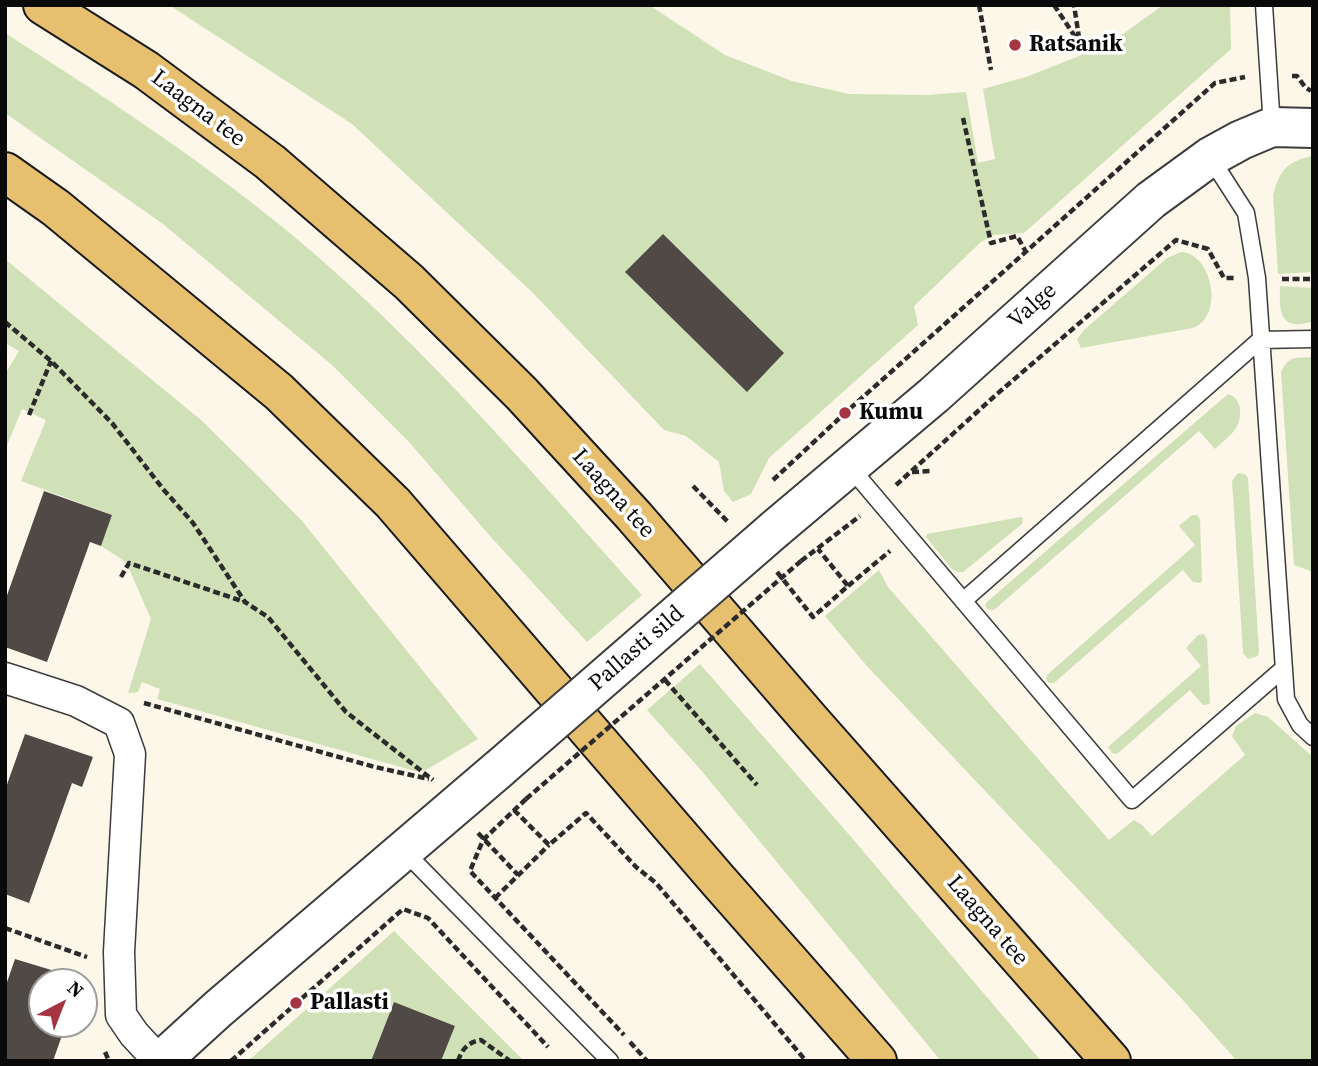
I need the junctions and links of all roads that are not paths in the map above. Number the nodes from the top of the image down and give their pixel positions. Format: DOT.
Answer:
graph roads {
  1 [pos="43,5"];
  2 [pos="1264,5"];
  3 [pos="1272,127"];
  4 [pos="1313,128"];
  5 [pos="1210,157"];
  6 [pos="5,172"];
  7 [pos="1313,339"];
  8 [pos="1260,340"];
  9 [pos="849,466"];
  10 [pos="775,529"];
  11 [pos="963,601"];
  12 [pos="1284,668"];
  13 [pos="5,678"];
  14 [pos="1313,737"];
  15 [pos="403,850"];
  16 [pos="160,1061"];
  17 [pos="610,1061"];
  18 [pos="877,1061"];
  19 [pos="1111,1061"];
  1 -- 19 [label="main road, Laagna tee"];
  2 -- 3 [label="lane"];
  3 -- 4 [label="street, Valge"];
  3 -- 5 [label="street, Valge"];
  5 -- 8 [label="lane"];
  5 -- 9 [label="street, Valge"];
  6 -- 18 [label="main road"];
  7 -- 8 [label="lane"];
  8 -- 11 [label="lane"];
  8 -- 12 [label="lane"];
  9 -- 10 [label="street, Valge"];
  9 -- 11 [label="lane"];
  10 -- 15 [label="street, Pallasti sild, bridge"];
  11 -- 12 [label="lane"];
  12 -- 14 [label="lane"];
  13 -- 16 [label="street"];
  15 -- 16 [label="street"];
  15 -- 17 [label="lane"];
}
